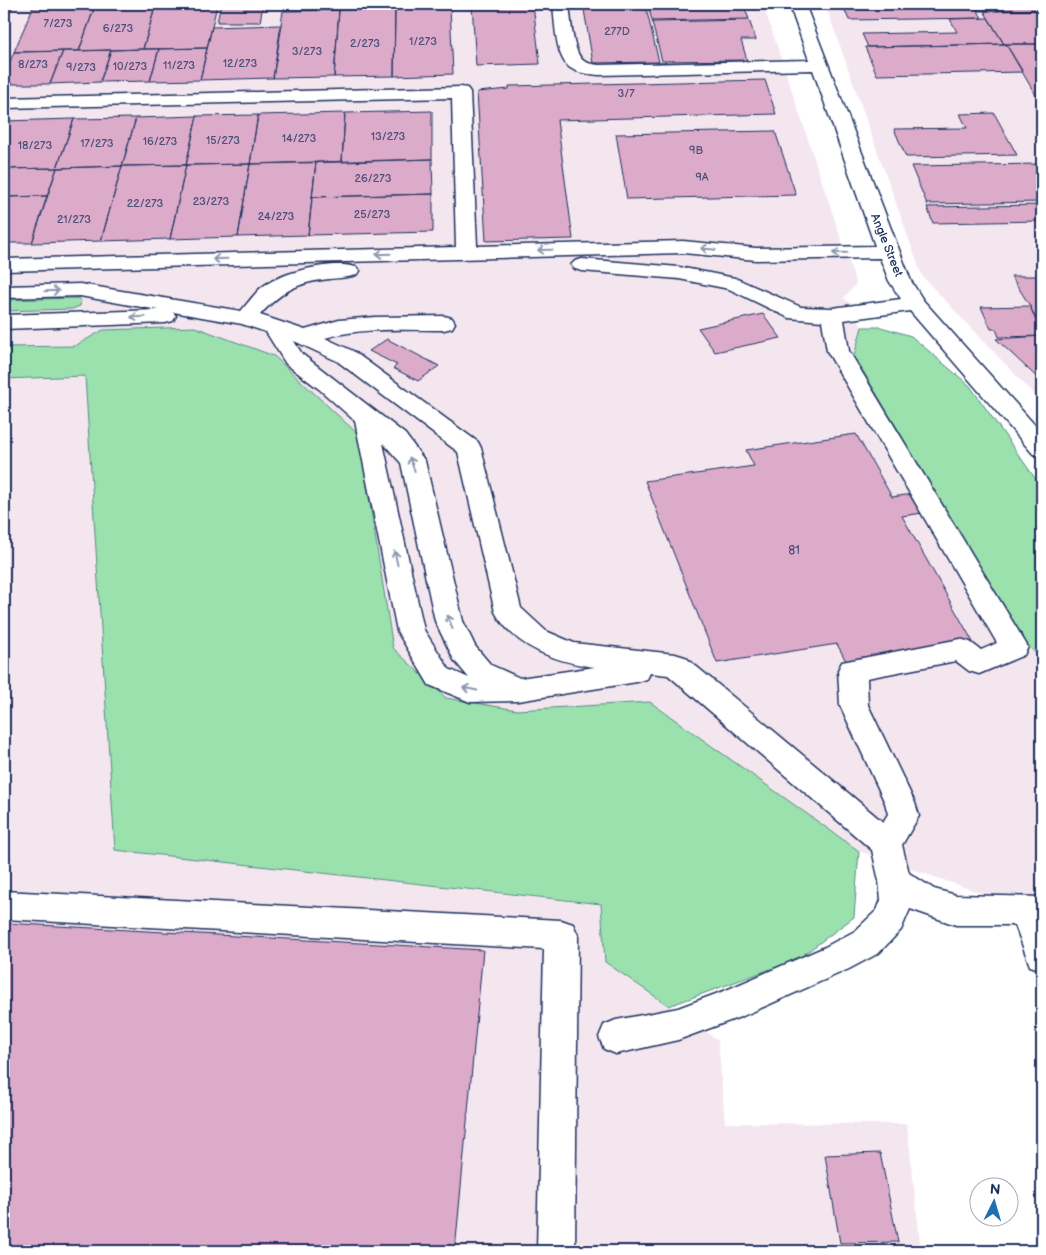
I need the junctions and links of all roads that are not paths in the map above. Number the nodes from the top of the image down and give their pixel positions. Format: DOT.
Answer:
graph roads {
  1 [pos="561,4"];
  2 [pos="797,4"];
  3 [pos="820,64"];
  4 [pos="4,103"];
  5 [pos="466,252"];
  6 [pos="888,252"];
  7 [pos="4,265"];
  8 [pos="4,292"];
  9 [pos="915,304"];
  10 [pos="832,315"];
  11 [pos="234,316"];
  12 [pos="4,322"];
  13 [pos="444,323"];
  14 [pos="273,326"];
  15 [pos="304,337"];
  16 [pos="366,418"];
  17 [pos="1042,448"];
  18 [pos="675,665"];
  19 [pos="518,690"];
  20 [pos="886,843"];
  21 [pos="895,881"];
  22 [pos="4,905"];
  23 [pos="1034,911"];
  24 [pos="1042,955"];
  25 [pos="616,1037"];
  26 [pos="556,1251"];
  1 -- 3 [label="street"];
  2 -- 3 [label="street, Angle Street"];
  3 -- 6 [label="street, Angle Street"];
  4 -- 5 [label="street"];
  6 -- 5 [label="street, one-way"];
  5 -- 7 [label="street, one-way"];
  6 -- 9 [label="street, Angle Street"];
  8 -- 11 [label="street, one-way"];
  9 -- 10 [label="street"];
  9 -- 17 [label="street, Angle Street"];
  10 -- 11 [label="street"];
  10 -- 20 [label="street"];
  11 -- 12 [label="street, one-way"];
  11 -- 14 [label="street"];
  13 -- 15 [label="street"];
  14 -- 15 [label="street"];
  14 -- 16 [label="street"];
  15 -- 18 [label="street"];
  19 -- 16 [label="street, one-way"];
  19 -- 16 [label="street, one-way"];
  18 -- 19 [label="street"];
  18 -- 20 [label="street"];
  20 -- 21 [label="street"];
  21 -- 23 [label="street"];
  21 -- 25 [label="street"];
  22 -- 26 [label="street"];
  23 -- 24 [label="street"];
}
